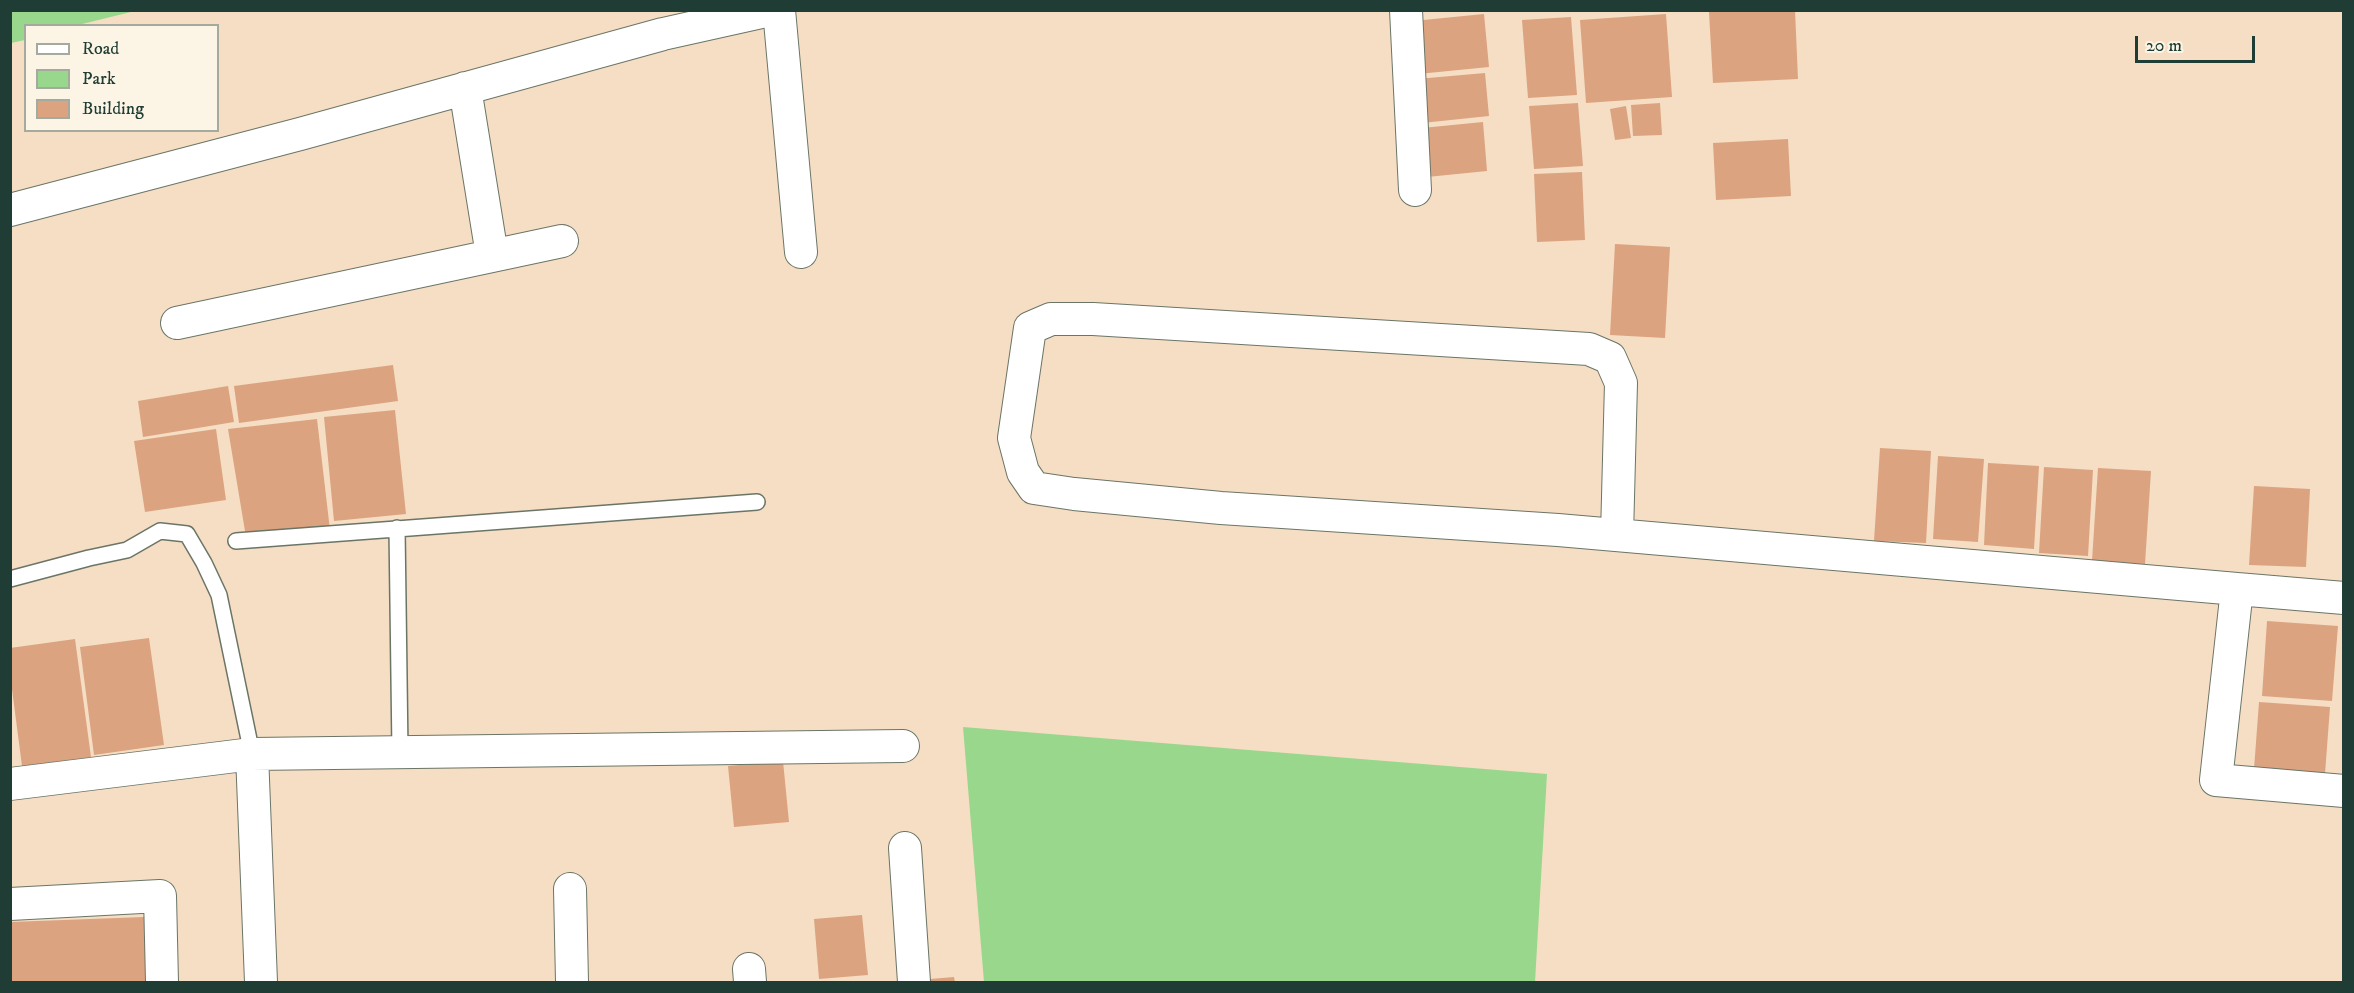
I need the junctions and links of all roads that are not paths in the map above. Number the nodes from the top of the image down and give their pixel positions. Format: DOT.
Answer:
graph roads {
  1 [pos="771,10"];
  2 [pos="779,10"];
  3 [pos="1406,10"];
  4 [pos="661,22"];
  5 [pos="465,88"];
  6 [pos="1415,190"];
  7 [pos="10,210"];
  8 [pos="562,241"];
  9 [pos="801,252"];
  10 [pos="492,255"];
  11 [pos="177,323"];
  12 [pos="757,502"];
  13 [pos="397,528"];
  14 [pos="1617,535"];
  15 [pos="236,541"];
  16 [pos="10,579"];
  17 [pos="2237,589"];
  18 [pos="2343,598"];
  19 [pos="903,746"];
  20 [pos="400,752"];
  21 [pos="252,754"];
  22 [pos="10,784"];
  23 [pos="2343,791"];
  24 [pos="905,848"];
  25 [pos="570,889"];
  26 [pos="10,904"];
  27 [pos="162,982"];
  28 [pos="261,982"];
  29 [pos="572,982"];
  30 [pos="914,982"];
  1 -- 4 [label="street"];
  2 -- 9 [label="street"];
  3 -- 6 [label="street"];
  4 -- 5 [label="street"];
  5 -- 7 [label="street"];
  5 -- 10 [label="street"];
  8 -- 10 [label="street"];
  10 -- 11 [label="street"];
  12 -- 13 [label="lane"];
  13 -- 15 [label="lane"];
  13 -- 20 [label="lane"];
  14 -- 14 [label="street"];
  14 -- 17 [label="street"];
  16 -- 21 [label="lane"];
  17 -- 18 [label="street"];
  17 -- 23 [label="street"];
  19 -- 20 [label="street"];
  20 -- 21 [label="street"];
  21 -- 22 [label="street"];
  21 -- 28 [label="street"];
  24 -- 30 [label="street"];
  25 -- 29 [label="street"];
  26 -- 27 [label="street"];
}
